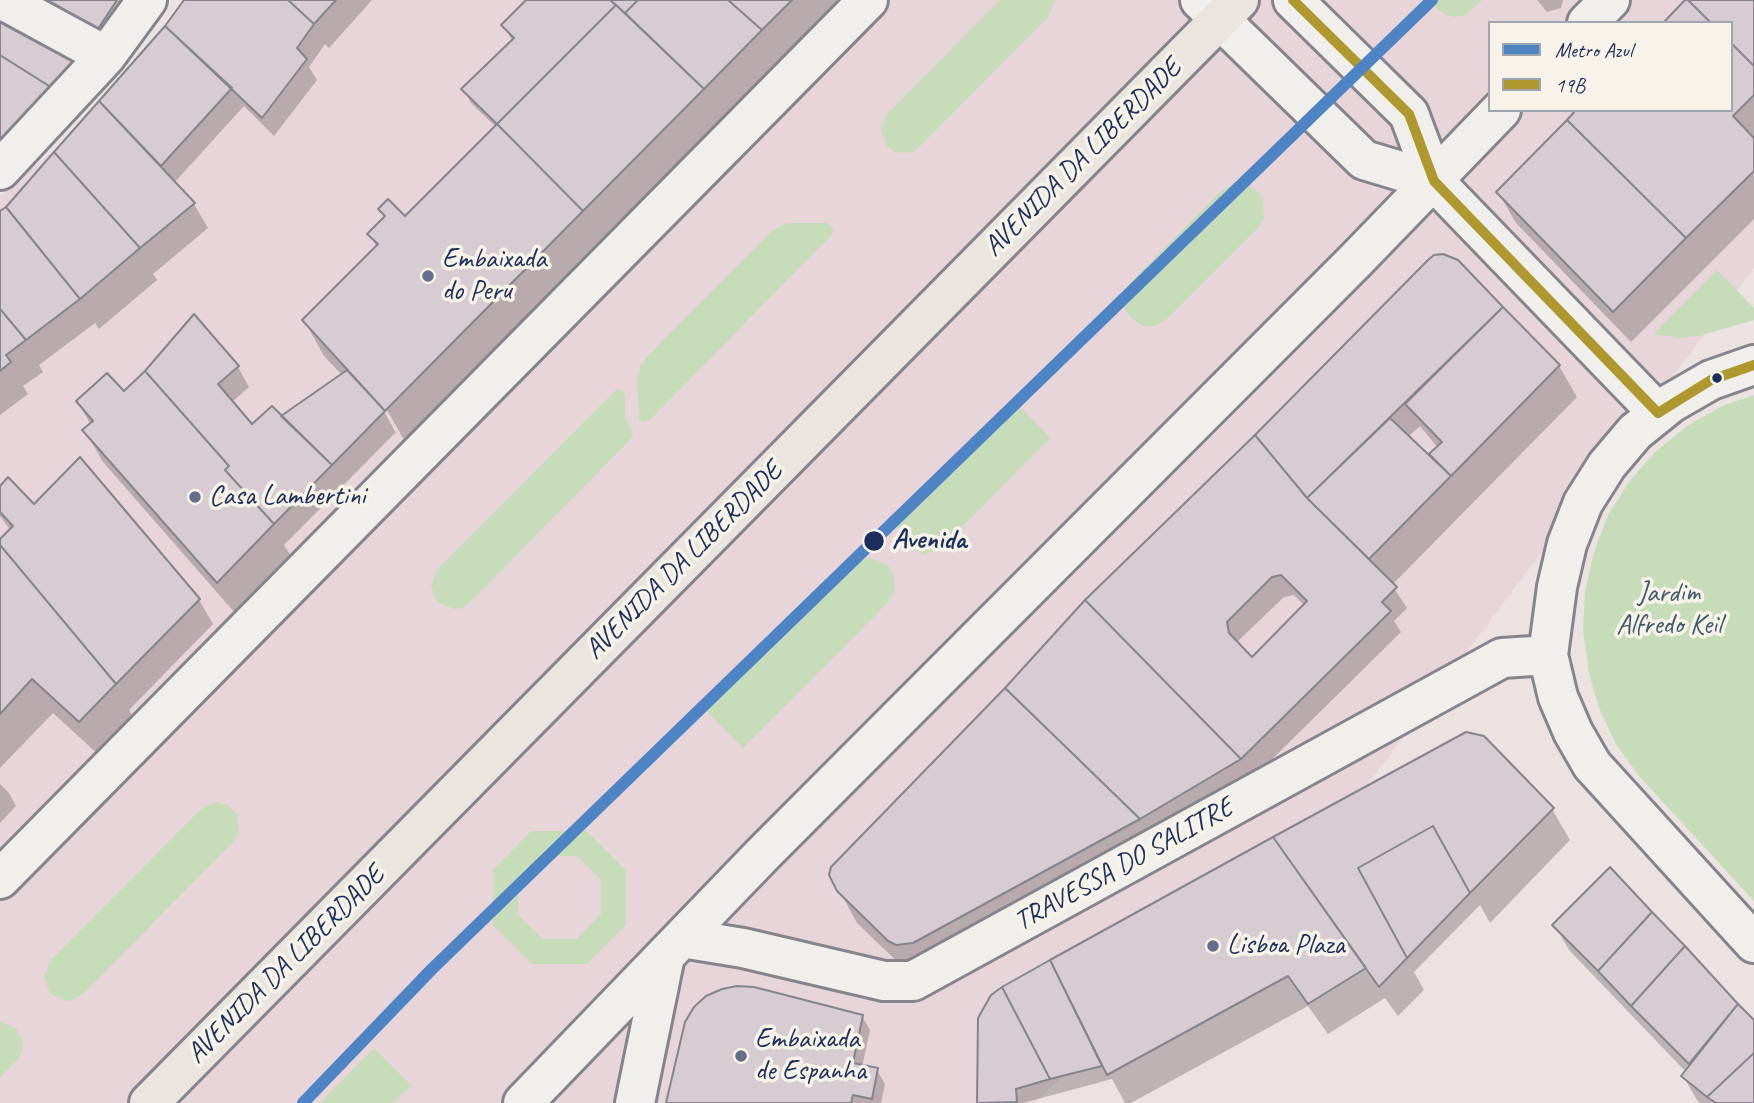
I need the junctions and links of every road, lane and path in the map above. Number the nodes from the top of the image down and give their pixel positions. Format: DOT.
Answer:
graph roads {
  1 [pos="2,0"];
  2 [pos="148,0"];
  3 [pos="868,0"];
  4 [pos="1293,0"];
  5 [pos="1610,0"];
  6 [pos="1219,6"];
  7 [pos="1589,21"];
  8 [pos="106,56"];
  9 [pos="1499,112"];
  10 [pos="0,170"];
  11 [pos="1434,181"];
  12 [pos="1754,365"];
  13 [pos="1658,413"];
  14 [pos="1548,654"];
  15 [pos="0,879"];
  16 [pos="1754,943"];
  17 [pos="674,947"];
  18 [pos="149,1103"];
  19 [pos="523,1103"];
  20 [pos="635,1103"];
  1 -- 8 [label="street"];
  2 -- 8 [label="street"];
  3 -- 15 [label="street"];
  4 -- 11 [label="street"];
  5 -- 7 [label="street"];
  6 -- 11 [label="street, AVENIDA DA LIBERDADE"];
  6 -- 18 [label="main road, AVENIDA DA LIBERDADE"];
  8 -- 10 [label="street"];
  9 -- 11 [label="street"];
  11 -- 13 [label="street"];
  11 -- 17 [label="street"];
  12 -- 13 [label="street"];
  13 -- 14 [label="street"];
  14 -- 16 [label="street"];
  14 -- 17 [label="street, TRAVESSA DO SALITRE"];
  17 -- 19 [label="street"];
  17 -- 20 [label="street"];
}
